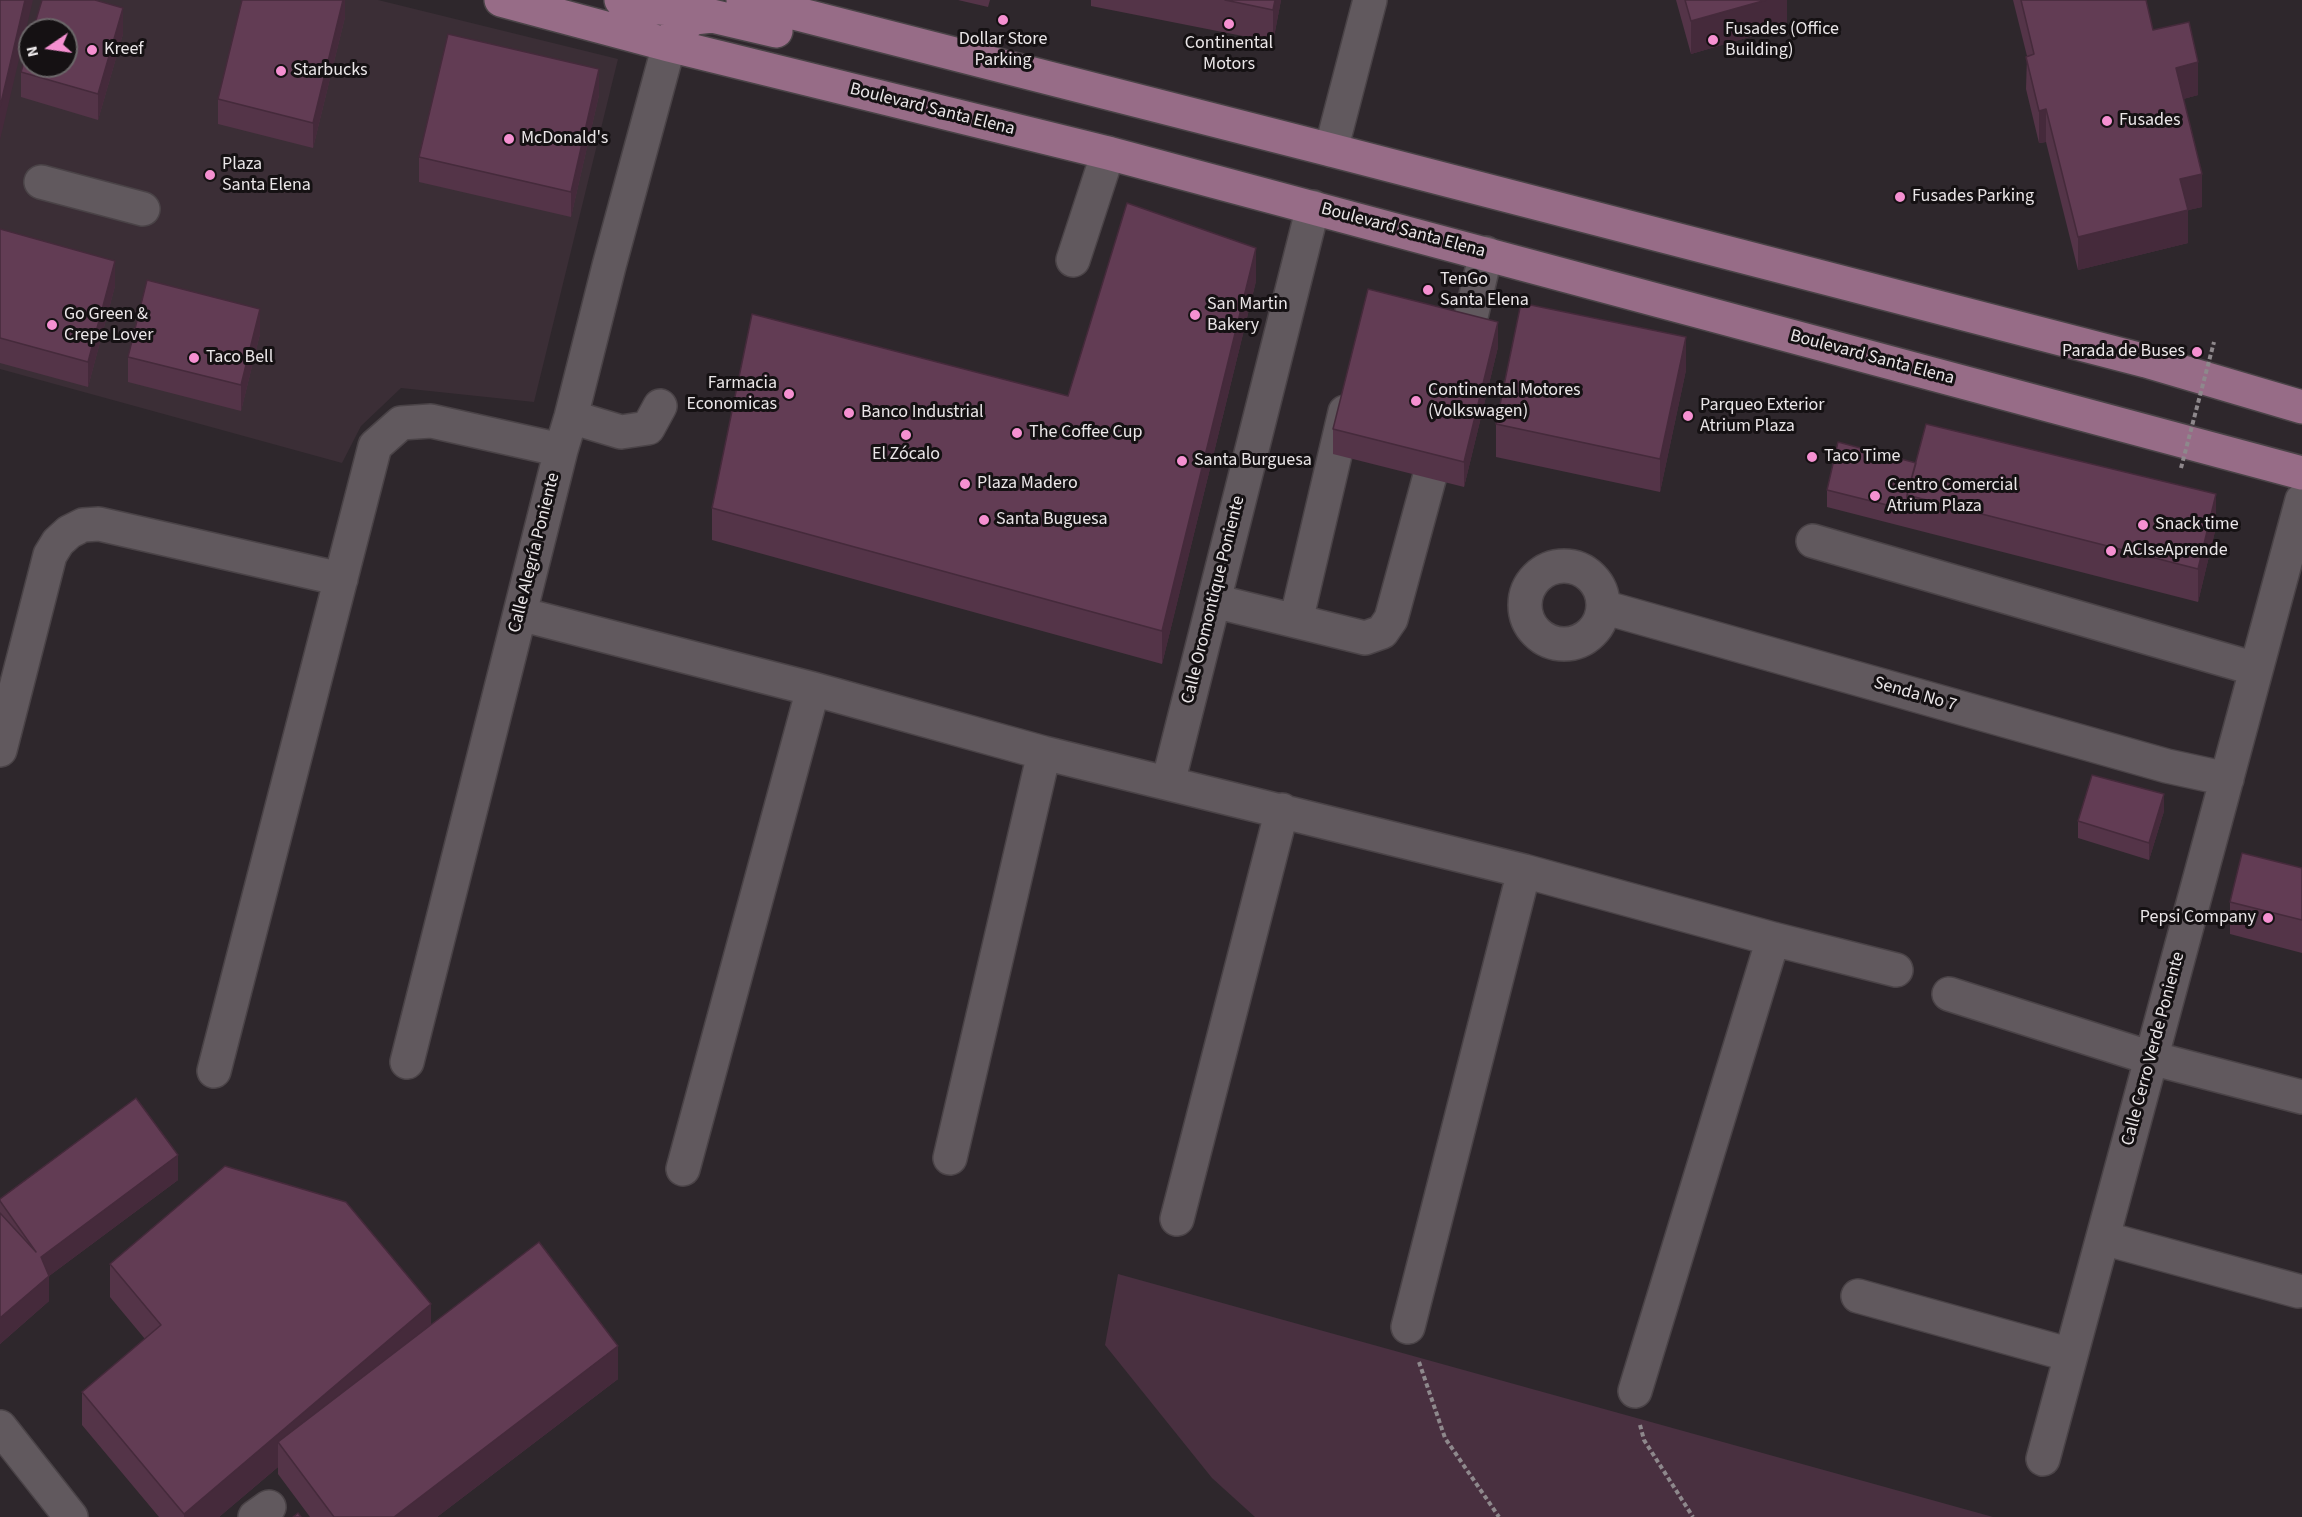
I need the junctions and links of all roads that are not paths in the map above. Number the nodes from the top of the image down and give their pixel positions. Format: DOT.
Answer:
graph roads {
  1 [pos="501,0"];
  2 [pos="621,0"];
  3 [pos="699,0"];
  4 [pos="743,0"];
  5 [pos="1370,0"];
  6 [pos="889,37"];
  7 [pos="669,45"];
  8 [pos="1331,150"];
  9 [pos="1108,153"];
  10 [pos="41,182"];
  11 [pos="1313,207"];
  12 [pos="143,209"];
  13 [pos="1486,254"];
  14 [pos="1073,260"];
  15 [pos="1438,316"];
  16 [pos="1461,358"];
  17 [pos="1351,384"];
  18 [pos="660,406"];
  19 [pos="2302,407"];
  20 [pos="572,417"];
  21 [pos="561,450"];
  22 [pos="2302,473"];
  23 [pos="2302,500"];
  24 [pos="1813,542"];
  25 [pos="341,579"];
  26 [pos="1214,601"];
  27 [pos="1603,607"];
  28 [pos="520,614"];
  29 [pos="1296,621"];
  30 [pos="2256,669"];
  31 [pos="813,689"];
  32 [pos="0,750"];
  33 [pos="1044,753"];
  34 [pos="2227,780"];
  35 [pos="1168,783"];
  36 [pos="1282,810"];
  37 [pos="1524,871"];
  38 [pos="1773,939"];
  39 [pos="1896,970"];
  40 [pos="1949,994"];
  41 [pos="2151,1058"];
  42 [pos="406,1062"];
  43 [pos="214,1071"];
  44 [pos="2302,1096"];
  45 [pos="950,1158"];
  46 [pos="683,1169"];
  47 [pos="1177,1220"];
  48 [pos="2103,1238"];
  49 [pos="2298,1291"];
  50 [pos="1858,1296"];
  51 [pos="1408,1328"];
  52 [pos="2071,1355"];
  53 [pos="1635,1391"];
  54 [pos="0,1427"];
  55 [pos="2043,1459"];
  56 [pos="71,1517"];
  1 -- 7 [label="main road, Boulevard Santa Elena"];
  2 -- 3 [label="main road"];
  4 -- 6 [label="main road"];
  5 -- 8 [label="street"];
  6 -- 7 [label="main road"];
  6 -- 8 [label="main road"];
  7 -- 9 [label="main road, Boulevard Santa Elena"];
  7 -- 20 [label="street, Calle Alegría Poniente"];
  8 -- 19 [label="main road"];
  9 -- 11 [label="main road, Boulevard Santa Elena"];
  9 -- 14 [label="street"];
  10 -- 12 [label="street"];
  11 -- 13 [label="main road, Boulevard Santa Elena"];
  11 -- 26 [label="street, Calle Oromontique Poniente"];
  13 -- 16 [label="street"];
  13 -- 22 [label="main road, Boulevard Santa Elena"];
  15 -- 16 [label="street"];
  16 -- 29 [label="street"];
  17 -- 29 [label="street"];
  18 -- 20 [label="street"];
  20 -- 21 [label="street, Calle Alegría Poniente"];
  21 -- 25 [label="street"];
  21 -- 28 [label="street, Calle Alegría Poniente"];
  23 -- 30 [label="street, Calle Cerro Verde Poniente"];
  24 -- 30 [label="street"];
  25 -- 32 [label="street"];
  25 -- 43 [label="street"];
  26 -- 29 [label="street"];
  26 -- 35 [label="street, Calle Oromontique Poniente"];
  27 -- 34 [label="street, Senda No 7"];
  28 -- 31 [label="street"];
  28 -- 42 [label="street, Calle Alegría Poniente"];
  30 -- 34 [label="street, Calle Cerro Verde Poniente"];
  31 -- 33 [label="street"];
  31 -- 46 [label="street"];
  33 -- 35 [label="street"];
  33 -- 45 [label="street"];
  34 -- 41 [label="street, Calle Cerro Verde Poniente"];
  35 -- 36 [label="street"];
  36 -- 37 [label="street"];
  36 -- 47 [label="street"];
  37 -- 38 [label="street"];
  37 -- 51 [label="street"];
  38 -- 39 [label="street"];
  38 -- 53 [label="street"];
  40 -- 41 [label="street"];
  41 -- 44 [label="street"];
  41 -- 48 [label="street, Calle Cerro Verde Poniente"];
  48 -- 49 [label="street"];
  48 -- 52 [label="street, Calle Cerro Verde Poniente"];
  50 -- 52 [label="street"];
  52 -- 55 [label="street, Calle Cerro Verde Poniente"];
  54 -- 56 [label="street"];
}
